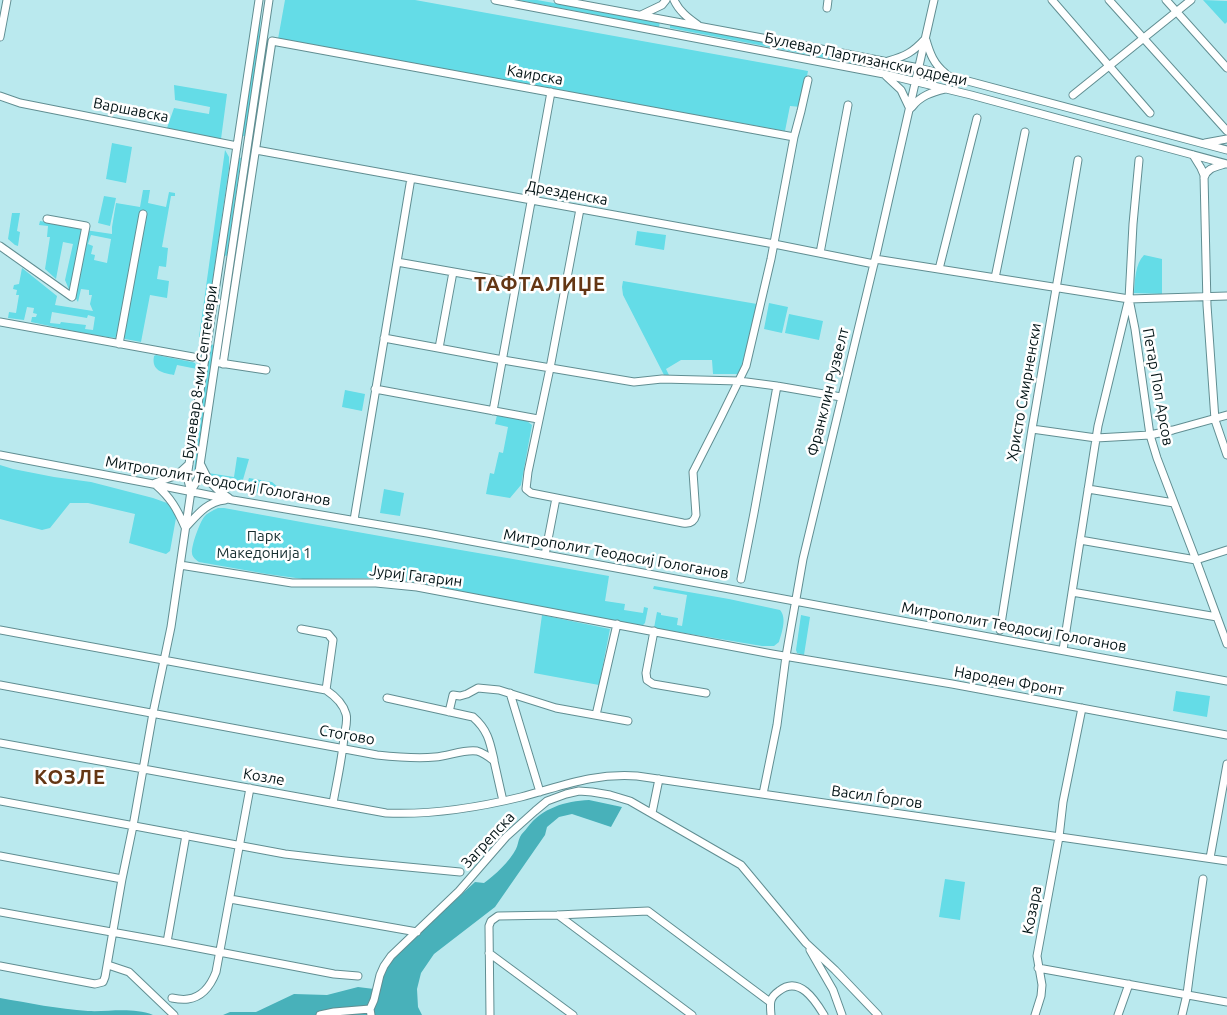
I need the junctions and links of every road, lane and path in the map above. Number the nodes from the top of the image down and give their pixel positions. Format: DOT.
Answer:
graph roads {
  1 [pos="7,0"];
  2 [pos="259,0"];
  3 [pos="269,0"];
  4 [pos="495,0"];
  5 [pos="558,0"];
  6 [pos="666,0"];
  7 [pos="674,0"];
  8 [pos="828,0"];
  9 [pos="934,0"];
  10 [pos="1052,0"];
  11 [pos="1109,0"];
  12 [pos="1166,0"];
  13 [pos="1191,0"];
  14 [pos="827,8"];
  15 [pos="1176,12"];
  16 [pos="640,15"];
  17 [pos="700,26"];
  18 [pos="0,37"];
  19 [pos="925,38"];
  20 [pos="1143,39"];
  21 [pos="886,61"];
  22 [pos="1109,65"];
  23 [pos="919,68"];
  24 [pos="1227,68"];
  25 [pos="884,74"];
  26 [pos="947,75"];
  27 [pos="808,80"];
  28 [pos="916,82"];
  29 [pos="947,89"];
  30 [pos="551,92"];
  31 [pos="1073,95"];
  32 [pos="0,96"];
  33 [pos="254,96"];
  34 [pos="264,97"];
  35 [pos="0,102"];
  36 [pos="20,102"];
  37 [pos="848,105"];
  38 [pos="910,110"];
  39 [pos="1150,113"];
  40 [pos="977,118"];
  41 [pos="1227,131"];
  42 [pos="1025,132"];
  43 [pos="794,137"];
  44 [pos="1227,139"];
  45 [pos="1201,144"];
  46 [pos="237,146"];
  47 [pos="256,150"];
  48 [pos="1227,150"];
  49 [pos="1193,155"];
  50 [pos="254,159"];
  51 [pos="1078,160"];
  52 [pos="1139,160"];
  53 [pos="244,164"];
  54 [pos="1226,164"];
  55 [pos="411,178"];
  56 [pos="1204,179"];
  57 [pos="531,200"];
  58 [pos="580,209"];
  59 [pos="143,214"];
  60 [pos="48,219"];
  61 [pos="774,244"];
  62 [pos="0,246"];
  63 [pos="820,253"];
  64 [pos="397,262"];
  65 [pos="874,262"];
  66 [pos="939,268"];
  67 [pos="453,272"];
  68 [pos="995,278"];
  69 [pos="516,283"];
  70 [pos="1056,288"];
  71 [pos="1227,296"];
  72 [pos="1207,297"];
  73 [pos="1129,299"];
  74 [pos="0,322"];
  75 [pos="384,338"];
  76 [pos="119,344"];
  77 [pos="206,348"];
  78 [pos="439,348"];
  79 [pos="193,357"];
  80 [pos="503,360"];
  81 [pos="215,363"];
  82 [pos="223,364"];
  83 [pos="550,368"];
  84 [pos="202,370"];
  85 [pos="266,370"];
  86 [pos="739,381"];
  87 [pos="777,386"];
  88 [pos="376,390"];
  89 [pos="842,397"];
  90 [pos="493,411"];
  91 [pos="1227,415"];
  92 [pos="538,420"];
  93 [pos="1215,420"];
  94 [pos="1032,429"];
  95 [pos="1150,435"];
  96 [pos="1096,438"];
  97 [pos="0,455"];
  98 [pos="1227,455"];
  99 [pos="189,464"];
  100 [pos="200,465"];
  101 [pos="153,484"];
  102 [pos="1088,489"];
  103 [pos="191,491"];
  104 [pos="556,498"];
  105 [pos="233,500"];
  106 [pos="1174,503"];
  107 [pos="354,520"];
  108 [pos="185,527"];
  109 [pos="1080,540"];
  110 [pos="1227,550"];
  111 [pos="545,555"];
  112 [pos="1196,560"];
  113 [pos="180,565"];
  114 [pos="741,578"];
  115 [pos="1072,592"];
  116 [pos="795,602"];
  117 [pos="1217,617"];
  118 [pos="617,624"];
  119 [pos="302,629"];
  120 [pos="0,630"];
  121 [pos="1000,630"];
  122 [pos="654,631"];
  123 [pos="1226,640"];
  124 [pos="1062,650"];
  125 [pos="786,656"];
  126 [pos="164,661"];
  127 [pos="1227,681"];
  128 [pos="0,685"];
  129 [pos="326,690"];
  130 [pos="510,693"];
  131 [pos="706,693"];
  132 [pos="387,698"];
  133 [pos="1082,708"];
  134 [pos="449,712"];
  135 [pos="153,713"];
  136 [pos="596,715"];
  137 [pos="628,721"];
  138 [pos="1227,735"];
  139 [pos="0,742"];
  140 [pos="343,749"];
  141 [pos="494,760"];
  142 [pos="1227,764"];
  143 [pos="143,769"];
  144 [pos="659,779"];
  145 [pos="250,788"];
  146 [pos="540,792"];
  147 [pos="763,794"];
  148 [pos="524,796"];
  149 [pos="0,801"];
  150 [pos="503,801"];
  151 [pos="333,803"];
  152 [pos="652,813"];
  153 [pos="133,826"];
  154 [pos="186,835"];
  155 [pos="1059,837"];
  156 [pos="239,845"];
  157 [pos="0,856"];
  158 [pos="1210,858"];
  159 [pos="1227,861"];
  160 [pos="460,872"];
  161 [pos="122,878"];
  162 [pos="1203,879"];
  163 [pos="230,900"];
  164 [pos="0,912"];
  165 [pos="557,915"];
  166 [pos="114,932"];
  167 [pos="417,932"];
  168 [pos="167,942"];
  169 [pos="806,943"];
  170 [pos="220,952"];
  171 [pos="489,953"];
  172 [pos="108,965"];
  173 [pos="0,966"];
  174 [pos="1038,968"];
  175 [pos="358,976"];
  176 [pos="1129,984"];
  177 [pos="1187,994"];
  178 [pos="172,998"];
  179 [pos="770,1002"];
  180 [pos="1227,1002"];
  181 [pos="370,1012"];
  182 [pos="174,1015"];
  183 [pos="320,1015"];
  184 [pos="490,1015"];
  185 [pos="573,1015"];
  186 [pos="692,1015"];
  187 [pos="771,1015"];
  188 [pos="824,1015"];
  189 [pos="842,1015"];
  190 [pos="878,1015"];
  191 [pos="1035,1015"];
  192 [pos="1118,1015"];
  193 [pos="1182,1015"];
  1 -- 18 [label="street"];
  2 -- 46 [label="street, Булевар 8-ми Септември"];
  3 -- 33 [label="street, Булевар 8-ми Септември"];
  4 -- 25 [label="street, Булевар Партизански одреди"];
  5 -- 16 [label="street, Булевар Партизански одреди"];
  6 -- 16 [label="street"];
  7 -- 17 [label="street"];
  8 -- 14 [label="street"];
  9 -- 19 [label="street, Франклин Рузвелт"];
  10 -- 22 [label="street"];
  11 -- 20 [label="street"];
  12 -- 15 [label="street"];
  13 -- 15 [label="street"];
  15 -- 20 [label="street"];
  15 -- 24 [label="street"];
  16 -- 17 [label="street, Булевар Партизански одреди"];
  17 -- 21 [label="street, Булевар Партизански одреди"];
  19 -- 21 [label="street"];
  19 -- 23 [label="street, Франклин Рузвелт"];
  19 -- 26 [label="street"];
  20 -- 22 [label="street"];
  20 -- 41 [label="street"];
  21 -- 23 [label="street, Булевар Партизански одреди"];
  22 -- 31 [label="street"];
  22 -- 39 [label="street"];
  23 -- 26 [label="street, Булевар Партизански одреди"];
  23 -- 28 [label="street, Франклин Рузвелт"];
  25 -- 28 [label="street, Булевар Партизански одреди"];
  25 -- 38 [label="street"];
  26 -- 45 [label="street, Булевар Партизански одреди"];
  27 -- 43 [label="street"];
  28 -- 29 [label="street, Булевар Партизански одреди"];
  28 -- 38 [label="street, Франклин Рузвелт"];
  29 -- 38 [label="street"];
  29 -- 49 [label="street, Булевар Партизански одреди"];
  30 -- 34 [label="street, Каирска"];
  30 -- 43 [label="street, Каирска"];
  30 -- 57 [label="street"];
  32 -- 36 [label="street, Варшавска"];
  33 -- 34 [label="street"];
  33 -- 53 [label="street, Булевар 8-ми Септември"];
  34 -- 47 [label="street"];
  35 -- 36 [label="street, Варшавска"];
  36 -- 46 [label="street, Варшавска"];
  37 -- 63 [label="street"];
  38 -- 65 [label="street, Франклин Рузвелт"];
  40 -- 66 [label="street"];
  42 -- 68 [label="street"];
  43 -- 61 [label="street"];
  44 -- 45 [label="street"];
  45 -- 48 [label="street, Булевар Партизански одреди"];
  46 -- 77 [label="street, Булевар 8-ми Септември"];
  47 -- 50 [label="street"];
  47 -- 55 [label="street, Дрезденска"];
  49 -- 54 [label="street, Булевар Партизански одреди"];
  49 -- 56 [label="street"];
  50 -- 53 [label="street"];
  50 -- 82 [label="street"];
  51 -- 70 [label="street, Христо Смирненски"];
  52 -- 73 [label="street, Петар Поп Арсов"];
  53 -- 81 [label="street, Булевар 8-ми Септември"];
  54 -- 56 [label="street"];
  55 -- 57 [label="street, Дрезденска"];
  55 -- 64 [label="street"];
  56 -- 72 [label="street"];
  57 -- 58 [label="street, Дрезденска"];
  57 -- 69 [label="street"];
  58 -- 61 [label="street, Дрезденска"];
  58 -- 83 [label="street"];
  59 -- 76 [label="street"];
  60 -- 62 [label="street"];
  61 -- 63 [label="street, Дрезденска"];
  61 -- 86 [label="street"];
  63 -- 65 [label="street, Дрезденска"];
  64 -- 67 [label="street"];
  64 -- 75 [label="street"];
  65 -- 66 [label="street, Дрезденска"];
  65 -- 89 [label="street, Франклин Рузвелт"];
  66 -- 68 [label="street, Дрезденска"];
  67 -- 69 [label="street"];
  67 -- 78 [label="street"];
  68 -- 70 [label="street, Дрезденска"];
  69 -- 80 [label="street"];
  70 -- 73 [label="street, Дрезденска"];
  70 -- 94 [label="street, Христо Смирненски"];
  71 -- 72 [label="street, Дрезденска"];
  72 -- 73 [label="street, Дрезденска"];
  72 -- 93 [label="street"];
  73 -- 95 [label="street, Петар Поп Арсов"];
  73 -- 96 [label="street"];
  74 -- 76 [label="street"];
  75 -- 78 [label="street"];
  75 -- 88 [label="street"];
  76 -- 79 [label="street"];
  77 -- 79 [label="street"];
  77 -- 84 [label="street, Булевар 8-ми Септември"];
  78 -- 80 [label="street"];
  79 -- 84 [label="street"];
  80 -- 83 [label="street"];
  80 -- 90 [label="street"];
  81 -- 82 [label="street"];
  81 -- 100 [label="street, Булевар 8-ми Септември"];
  82 -- 85 [label="street"];
  83 -- 86 [label="street"];
  83 -- 92 [label="street"];
  84 -- 99 [label="street, Булевар 8-ми Септември"];
  86 -- 87 [label="street"];
  86 -- 104 [label="street"];
  87 -- 89 [label="street"];
  87 -- 114 [label="street"];
  88 -- 90 [label="street"];
  88 -- 107 [label="street"];
  89 -- 116 [label="street, Франклин Рузвелт"];
  90 -- 92 [label="street"];
  91 -- 93 [label="street"];
  92 -- 104 [label="street"];
  93 -- 95 [label="street"];
  93 -- 98 [label="street"];
  94 -- 96 [label="street"];
  94 -- 121 [label="street, Христо Смирненски"];
  95 -- 96 [label="street"];
  95 -- 106 [label="street, Петар Поп Арсов"];
  96 -- 102 [label="street"];
  97 -- 101 [label="street, Митрополит Теодосиј Гологанов"];
  99 -- 101 [label="street"];
  99 -- 103 [label="street, Булевар 8-ми Септември"];
  100 -- 103 [label="street, Булевар 8-ми Септември"];
  100 -- 105 [label="street"];
  101 -- 103 [label="street, Митрополит Теодосиј Гологанов"];
  101 -- 108 [label="street"];
  102 -- 106 [label="street"];
  102 -- 109 [label="street"];
  103 -- 105 [label="street, Митрополит Теодосиј Гологанов"];
  103 -- 108 [label="street"];
  104 -- 111 [label="street"];
  105 -- 107 [label="street, Митрополит Теодосиј Гологанов"];
  105 -- 108 [label="street"];
  106 -- 112 [label="street, Петар Поп Арсов"];
  107 -- 111 [label="street, Митрополит Теодосиј Гологанов"];
  108 -- 113 [label="street"];
  109 -- 112 [label="street"];
  109 -- 115 [label="street"];
  110 -- 112 [label="street"];
  111 -- 116 [label="street, Митрополит Теодосиј Гологанов"];
  112 -- 117 [label="street, Петар Поп Арсов"];
  113 -- 118 [label="street, Јуриј Гагарин"];
  113 -- 126 [label="street"];
  115 -- 117 [label="street"];
  115 -- 124 [label="street"];
  116 -- 124 [label="street, Митрополит Теодосиј Гологанов"];
  116 -- 125 [label="street, Франклин Рузвелт"];
  117 -- 123 [label="street, Петар Поп Арсов"];
  118 -- 122 [label="street, Јуриј Гагарин"];
  118 -- 136 [label="street"];
  119 -- 129 [label="street"];
  120 -- 126 [label="street"];
  122 -- 125 [label="street, Јуриј Гагарин"];
  122 -- 131 [label="street"];
  124 -- 127 [label="street, Митрополит Теодосиј Гологанов"];
  125 -- 133 [label="street, Народен Фронт"];
  125 -- 147 [label="street, Франклин Рузвелт"];
  126 -- 129 [label="street"];
  126 -- 135 [label="street"];
  128 -- 135 [label="street, Стогово"];
  129 -- 140 [label="street"];
  130 -- 134 [label="street"];
  130 -- 136 [label="street"];
  130 -- 146 [label="street"];
  132 -- 134 [label="street"];
  133 -- 138 [label="street, Народен Фронт"];
  133 -- 155 [label="street, Козара"];
  134 -- 141 [label="street"];
  135 -- 140 [label="street, Стогово"];
  135 -- 143 [label="street"];
  136 -- 137 [label="street"];
  139 -- 143 [label="street, Козле"];
  140 -- 141 [label="street, Стогово"];
  140 -- 151 [label="street"];
  141 -- 150 [label="street"];
  142 -- 158 [label="street"];
  143 -- 145 [label="street, Козле"];
  143 -- 153 [label="street"];
  144 -- 146 [label="street, Васил Ѓоргов"];
  144 -- 147 [label="street, Васил Ѓоргов"];
  144 -- 152 [label="street"];
  145 -- 151 [label="street, Козле"];
  145 -- 156 [label="street"];
  146 -- 148 [label="street, Васил Ѓоргов"];
  147 -- 155 [label="street, Васил Ѓоргов"];
  148 -- 150 [label="street, Козле"];
  149 -- 153 [label="street"];
  150 -- 151 [label="street, Козле"];
  152 -- 167 [label="street, Загрепска"];
  152 -- 169 [label="street, Загрепска"];
  153 -- 154 [label="street"];
  153 -- 161 [label="street"];
  154 -- 156 [label="street"];
  154 -- 168 [label="street"];
  155 -- 158 [label="street, Васил Ѓоргов"];
  155 -- 174 [label="street, Козара"];
  156 -- 160 [label="street"];
  156 -- 163 [label="street"];
  157 -- 161 [label="street"];
  158 -- 159 [label="street, Васил Ѓоргов"];
  161 -- 166 [label="street"];
  162 -- 177 [label="street"];
  163 -- 167 [label="street"];
  163 -- 170 [label="street"];
  164 -- 166 [label="street"];
  165 -- 171 [label="street"];
  165 -- 179 [label="street"];
  165 -- 186 [label="street"];
  166 -- 168 [label="street"];
  166 -- 172 [label="street"];
  167 -- 181 [label="street, Загрепска"];
  168 -- 170 [label="street"];
  169 -- 189 [label="street"];
  169 -- 190 [label="street"];
  170 -- 175 [label="street"];
  170 -- 178 [label="street"];
  171 -- 184 [label="street"];
  171 -- 185 [label="street"];
  172 -- 173 [label="street"];
  172 -- 182 [label="street"];
  174 -- 176 [label="street"];
  174 -- 191 [label="street, Козара"];
  176 -- 177 [label="street"];
  176 -- 192 [label="street"];
  177 -- 180 [label="street"];
  177 -- 193 [label="street"];
  179 -- 187 [label="street"];
  179 -- 188 [label="street"];
  181 -- 183 [label="street"];
}
